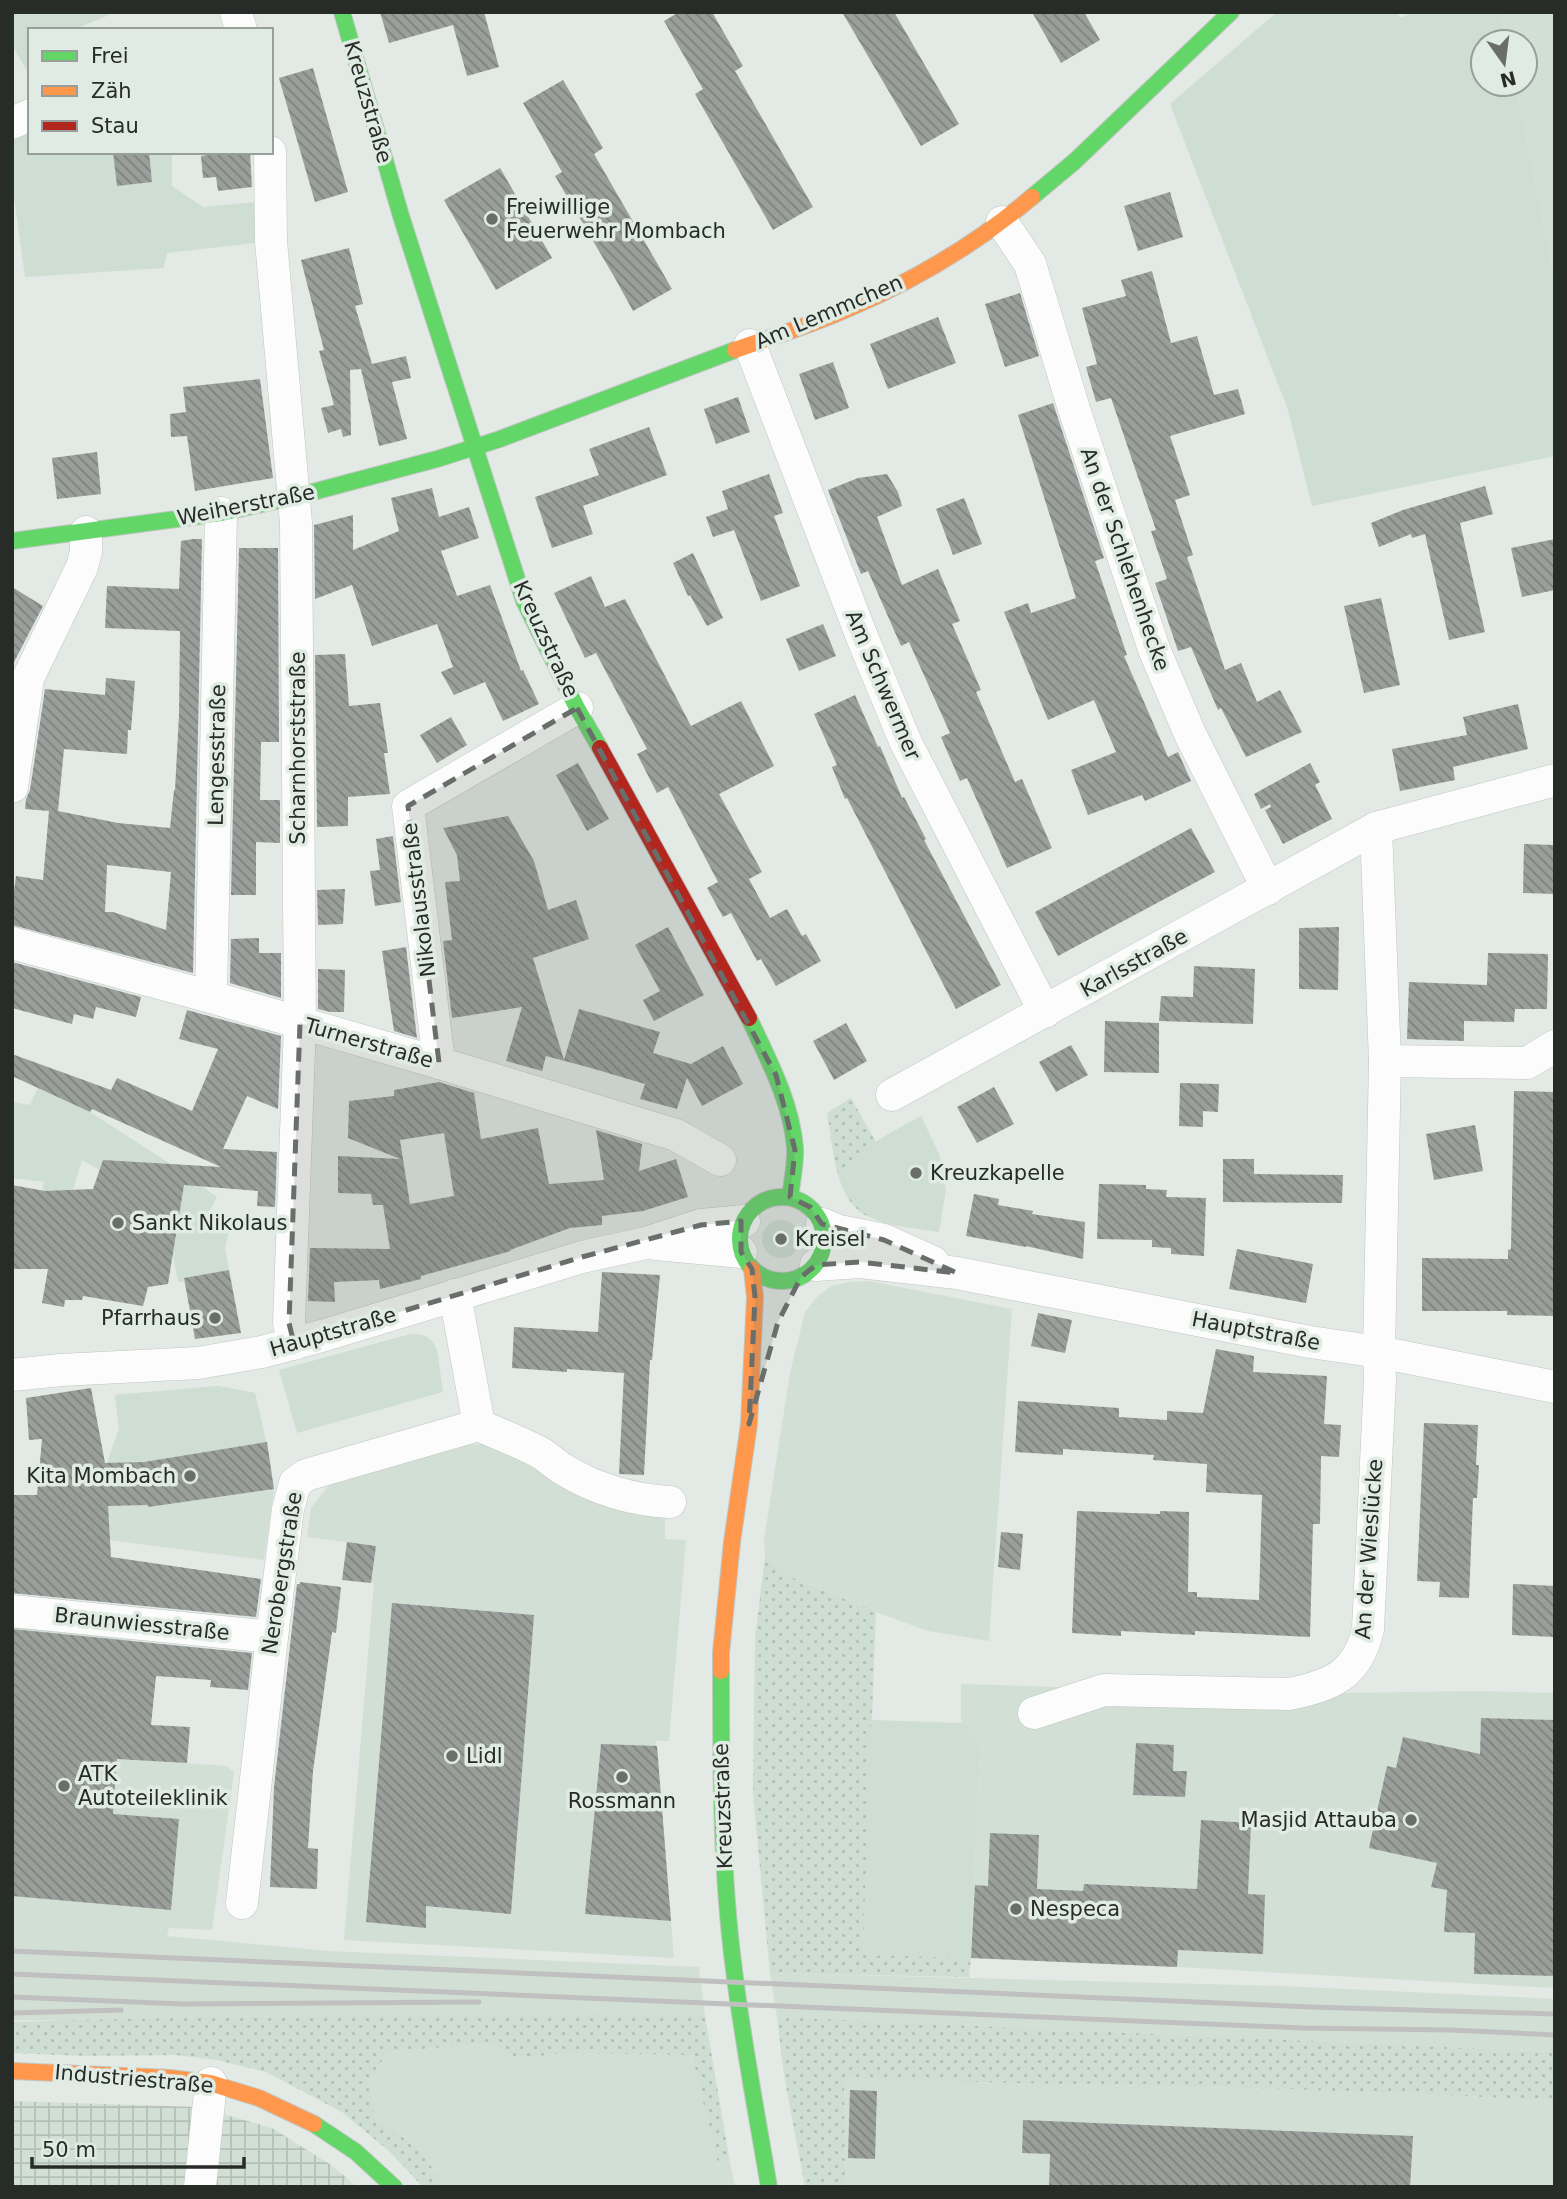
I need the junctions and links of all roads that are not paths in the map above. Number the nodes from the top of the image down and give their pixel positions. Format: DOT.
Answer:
graph roads {
  1 [pos="342,12"];
  2 [pos="1231,12"];
  3 [pos="28,116"];
  4 [pos="12,123"];
  5 [pos="270,154"];
  6 [pos="1002,222"];
  7 [pos="750,345"];
  8 [pos="475,448"];
  9 [pos="293,497"];
  10 [pos="221,513"];
  11 [pos="86,533"];
  12 [pos="12,541"];
  13 [pos="577,708"];
  14 [pos="1555,780"];
  15 [pos="12,788"];
  16 [pos="1376,828"];
  17 [pos="1268,889"];
  18 [pos="12,943"];
  19 [pos="211,997"];
  20 [pos="1045,1012"];
  21 [pos="300,1023"];
  22 [pos="1555,1046"];
  23 [pos="1385,1061"];
  24 [pos="439,1063"];
  25 [pos="892,1095"];
  26 [pos="720,1160"];
  27 [pos="790,1197"];
  28 [pos="744,1221"];
  29 [pos="822,1224"];
  30 [pos="646,1243"];
  31 [pos="747,1260"];
  32 [pos="808,1271"];
  33 [pos="957,1273"];
  34 [pos="455,1296"];
  35 [pos="791,1296"];
  36 [pos="294,1344"];
  37 [pos="1379,1352"];
  38 [pos="767,1360"];
  39 [pos="12,1375"];
  40 [pos="1555,1387"];
  41 [pos="749,1424"];
  42 [pos="479,1425"];
  43 [pos="670,1502"];
  44 [pos="12,1611"];
  45 [pos="272,1637"];
  46 [pos="1034,1713"];
  47 [pos="242,1903"];
  48 [pos="12,2071"];
  49 [pos="211,2083"];
  50 [pos="200,2187"];
  51 [pos="394,2187"];
  52 [pos="769,2187"];
  1 -- 8 [label="street, Kreuzstraße"];
  2 -- 6 [label="street, Am Lemmchen"];
  3 -- 4 [label="street"];
  5 -- 9 [label="street, Scharnhorststraße"];
  6 -- 7 [label="street, Am Lemmchen"];
  6 -- 17 [label="street, An der Schlehenhecke"];
  7 -- 8 [label="street, Am Lemmchen"];
  7 -- 20 [label="street, Am Schwermer"];
  8 -- 9 [label="street, Weiherstraße"];
  8 -- 13 [label="street, Kreuzstraße"];
  9 -- 10 [label="street, Weiherstraße"];
  9 -- 21 [label="street, Scharnhorststraße"];
  10 -- 11 [label="street, Weiherstraße"];
  10 -- 19 [label="street, Lengesstraße"];
  11 -- 12 [label="street, Weiherstraße"];
  11 -- 15 [label="street"];
  13 -- 24 [label="street, Nikolausstraße"];
  13 -- 27 [label="street, Kreuzstraße"];
  14 -- 16 [label="street, Karlsstraße"];
  16 -- 17 [label="street, Karlsstraße"];
  16 -- 23 [label="street"];
  17 -- 20 [label="street, Karlsstraße"];
  18 -- 19 [label="street, Turnerstraße"];
  19 -- 21 [label="street, Turnerstraße"];
  20 -- 25 [label="street, Karlsstraße"];
  21 -- 24 [label="street, Turnerstraße"];
  21 -- 36 [label="street, Scharnhorststraße"];
  22 -- 23 [label="street"];
  23 -- 37 [label="street"];
  24 -- 26 [label="street, Turnerstraße"];
  27 -- 28 [label="street"];
  27 -- 29 [label="street, Hauptstraße"];
  28 -- 30 [label="street, Hauptstraße"];
  28 -- 31 [label="street"];
  29 -- 32 [label="street"];
  29 -- 33 [label="street, Hauptstraße"];
  30 -- 31 [label="street, Hauptstraße"];
  30 -- 34 [label="street, Hauptstraße"];
  31 -- 32 [label="street, Hauptstraße"];
  31 -- 41 [label="street, Kreuzstraße"];
  32 -- 33 [label="street, Hauptstraße"];
  32 -- 35 [label="street"];
  33 -- 37 [label="street, Hauptstraße"];
  34 -- 36 [label="street, Hauptstraße"];
  34 -- 42 [label="street"];
  36 -- 39 [label="street, Hauptstraße"];
  37 -- 40 [label="street, Hauptstraße"];
  37 -- 46 [label="street, An der Wieslücke"];
  38 -- 41 [label="street, Kreuzstraße"];
  41 -- 52 [label="street, Kreuzstraße"];
  42 -- 43 [label="street"];
  42 -- 45 [label="street, Nerobergstraße"];
  44 -- 45 [label="street, Braunwiesstraße"];
  45 -- 47 [label="street, Nerobergstraße"];
  48 -- 49 [label="street, Industriestraße"];
  49 -- 50 [label="street"];
  49 -- 51 [label="street, Industriestraße"];
}
